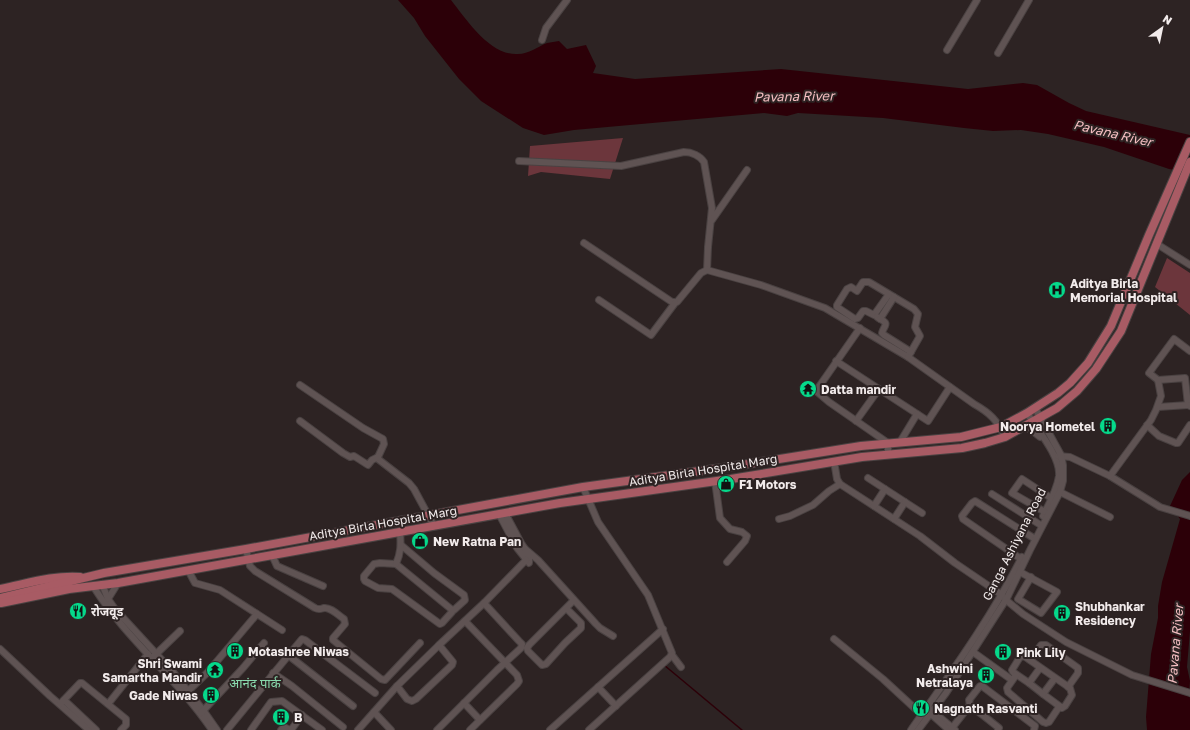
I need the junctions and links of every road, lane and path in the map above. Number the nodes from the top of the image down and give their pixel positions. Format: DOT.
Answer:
graph roads {
  1 [pos="568,0"];
  2 [pos="977,0"];
  3 [pos="1029,0"];
  4 [pos="542,40"];
  5 [pos="947,50"];
  6 [pos="998,53"];
  7 [pos="1190,142"];
  8 [pos="519,161"];
  9 [pos="1190,162"];
  10 [pos="747,170"];
  11 [pos="1175,186"];
  12 [pos="1172,194"];
  13 [pos="711,222"];
  14 [pos="584,243"];
  15 [pos="1157,244"];
  16 [pos="1190,265"];
  17 [pos="707,270"];
  18 [pos="891,296"];
  19 [pos="599,300"];
  20 [pos="675,303"];
  21 [pos="877,317"];
  22 [pos="860,328"];
  23 [pos="1190,350"];
  24 [pos="909,355"];
  25 [pos="836,360"];
  26 [pos="1158,380"];
  27 [pos="300,385"];
  28 [pos="950,387"];
  29 [pos="879,389"];
  30 [pos="1189,405"];
  31 [pos="1158,407"];
  32 [pos="1035,408"];
  33 [pos="1027,413"];
  34 [pos="917,414"];
  35 [pos="1041,417"];
  36 [pos="300,421"];
  37 [pos="856,421"];
  38 [pos="1033,422"];
  39 [pos="1147,425"];
  40 [pos="1190,425"];
  41 [pos="1001,427"];
  42 [pos="1021,428"];
  43 [pos="1005,437"];
  44 [pos="1044,440"];
  45 [pos="900,442"];
  46 [pos="888,443"];
  47 [pos="888,455"];
  48 [pos="378,456"];
  49 [pos="1057,456"];
  50 [pos="834,461"];
  51 [pos="729,468"];
  52 [pos="1110,476"];
  53 [pos="868,478"];
  54 [pos="648,479"];
  55 [pos="731,479"];
  56 [pos="715,481"];
  57 [pos="840,484"];
  58 [pos="583,487"];
  59 [pos="650,490"];
  60 [pos="885,490"];
  61 [pos="1060,492"];
  62 [pos="992,494"];
  63 [pos="1051,498"];
  64 [pos="589,499"];
  65 [pos="905,502"];
  66 [pos="874,506"];
  67 [pos="1045,512"];
  68 [pos="502,513"];
  69 [pos="922,513"];
  70 [pos="429,515"];
  71 [pos="1190,516"];
  72 [pos="1110,517"];
  73 [pos="779,519"];
  74 [pos="894,520"];
  75 [pos="1039,524"];
  76 [pos="434,526"];
  77 [pos="400,532"];
  78 [pos="1032,537"];
  79 [pos="401,545"];
  80 [pos="246,549"];
  81 [pos="522,549"];
  82 [pos="272,555"];
  83 [pos="248,559"];
  84 [pos="1021,559"];
  85 [pos="727,562"];
  86 [pos="396,564"];
  87 [pos="188,570"];
  88 [pos="1020,572"];
  89 [pos="88,577"];
  90 [pos="1031,577"];
  91 [pos="118,583"];
  92 [pos="102,584"];
  93 [pos="93,586"];
  94 [pos="323,586"];
  95 [pos="0,589"];
  96 [pos="69,589"];
  97 [pos="0,598"];
  98 [pos="108,598"];
  99 [pos="1004,598"];
  100 [pos="574,600"];
  101 [pos="484,603"];
  102 [pos="0,604"];
  103 [pos="0,608"];
  104 [pos="566,608"];
  105 [pos="452,612"];
  106 [pos="257,614"];
  107 [pos="465,621"];
  108 [pos="663,629"];
  109 [pos="180,630"];
  110 [pos="282,630"];
  111 [pos="613,636"];
  112 [pos="834,639"];
  113 [pos="264,643"];
  114 [pos="420,643"];
  115 [pos="438,645"];
  116 [pos="0,648"];
  117 [pos="973,652"];
  118 [pos="288,655"];
  119 [pos="672,655"];
  120 [pos="152,656"];
  121 [pos="1030,660"];
  122 [pos="505,662"];
  123 [pos="681,667"];
  124 [pos="1040,668"];
  125 [pos="273,674"];
  126 [pos="1014,677"];
  127 [pos="1055,678"];
  128 [pos="1029,684"];
  129 [pos="397,686"];
  130 [pos="598,687"];
  131 [pos="1068,687"];
  132 [pos="187,692"];
  133 [pos="375,693"];
  134 [pos="1190,693"];
  135 [pos="1043,694"];
  136 [pos="62,702"];
  137 [pos="464,703"];
  138 [pos="108,704"];
  139 [pos="970,705"];
  140 [pos="353,706"];
  141 [pos="616,706"];
  142 [pos="1059,707"];
  143 [pos="928,711"];
  144 [pos="202,712"];
  145 [pos="374,712"];
  146 [pos="302,715"];
  147 [pos="480,720"];
  148 [pos="343,727"];
  149 [pos="952,729"];
  150 [pos="1000,729"];
  151 [pos="89,730"];
  152 [pos="96,730"];
  153 [pos="121,730"];
  154 [pos="212,730"];
  155 [pos="217,730"];
  156 [pos="227,730"];
  157 [pos="251,730"];
  158 [pos="281,730"];
  159 [pos="290,730"];
  160 [pos="322,730"];
  161 [pos="358,730"];
  162 [pos="391,730"];
  163 [pos="437,730"];
  164 [pos="470,730"];
  165 [pos="550,730"];
  166 [pos="589,730"];
  167 [pos="911,730"];
  168 [pos="918,730"];
  169 [pos="1034,730"];
  1 -- 4 [label="street"];
  2 -- 5 [label="street"];
  3 -- 6 [label="street"];
  7 -- 11 [label="main road"];
  8 -- 13 [label="street"];
  9 -- 11 [label="main road"];
  10 -- 13 [label="street"];
  11 -- 12 [label="main road, Aditya Birla Hospital Marg"];
  12 -- 15 [label="main road, Aditya Birla Hospital Marg"];
  12 -- 32 [label="main road, Aditya Birla Hospital Marg"];
  13 -- 17 [label="street"];
  14 -- 20 [label="street"];
  15 -- 16 [label="street"];
  15 -- 35 [label="main road, Aditya Birla Hospital Marg"];
  17 -- 20 [label="street"];
  17 -- 22 [label="street"];
  18 -- 21 [label="street"];
  18 -- 21 [label="street"];
  18 -- 24 [label="street"];
  19 -- 20 [label="street"];
  21 -- 24 [label="street"];
  22 -- 24 [label="street"];
  22 -- 25 [label="street"];
  23 -- 26 [label="street"];
  24 -- 28 [label="street"];
  25 -- 29 [label="street"];
  25 -- 37 [label="street"];
  26 -- 30 [label="street"];
  26 -- 31 [label="street"];
  27 -- 48 [label="street"];
  28 -- 34 [label="street"];
  28 -- 41 [label="street"];
  29 -- 34 [label="street"];
  29 -- 37 [label="street"];
  30 -- 31 [label="street"];
  31 -- 39 [label="street"];
  32 -- 33 [label="main road, Aditya Birla Hospital Marg"];
  32 -- 35 [label="street"];
  33 -- 38 [label="street, Ganga Ashiyana Road"];
  33 -- 41 [label="main road, Aditya Birla Hospital Marg"];
  34 -- 45 [label="street"];
  35 -- 38 [label="main road, Aditya Birla Hospital Marg"];
  35 -- 49 [label="street"];
  36 -- 48 [label="street"];
  37 -- 46 [label="street"];
  38 -- 42 [label="main road, Aditya Birla Hospital Marg"];
  38 -- 44 [label="street, Ganga Ashiyana Road"];
  39 -- 40 [label="street"];
  39 -- 52 [label="street"];
  41 -- 43 [label="street"];
  41 -- 45 [label="main road, Aditya Birla Hospital Marg"];
  42 -- 43 [label="main road, Aditya Birla Hospital Marg"];
  42 -- 44 [label="street"];
  43 -- 47 [label="main road, Aditya Birla Hospital Marg"];
  44 -- 49 [label="street, Ganga Ashiyana Road"];
  45 -- 46 [label="main road, Aditya Birla Hospital Marg"];
  46 -- 47 [label="street"];
  46 -- 51 [label="main road, Aditya Birla Hospital Marg"];
  47 -- 50 [label="main road, Aditya Birla Hospital Marg"];
  48 -- 70 [label="street"];
  49 -- 52 [label="street"];
  49 -- 61 [label="street"];
  49 -- 63 [label="street, Ganga Ashiyana Road"];
  50 -- 55 [label="main road, Aditya Birla Hospital Marg"];
  50 -- 57 [label="street"];
  51 -- 54 [label="main road, Aditya Birla Hospital Marg"];
  51 -- 55 [label="main road"];
  52 -- 71 [label="street"];
  53 -- 60 [label="street"];
  54 -- 58 [label="main road, Aditya Birla Hospital Marg"];
  54 -- 59 [label="main road"];
  55 -- 56 [label="main road, Aditya Birla Hospital Marg"];
  56 -- 59 [label="main road, Aditya Birla Hospital Marg"];
  56 -- 85 [label="street"];
  57 -- 66 [label="street"];
  57 -- 73 [label="street"];
  58 -- 64 [label="street"];
  58 -- 70 [label="main road, Aditya Birla Hospital Marg"];
  59 -- 64 [label="main road, Aditya Birla Hospital Marg"];
  60 -- 65 [label="street"];
  60 -- 66 [label="street"];
  61 -- 72 [label="street"];
  61 -- 88 [label="street"];
  62 -- 75 [label="street"];
  63 -- 67 [label="street, Ganga Ashiyana Road"];
  63 -- 67 [label="street"];
  64 -- 68 [label="main road, Aditya Birla Hospital Marg"];
  64 -- 108 [label="street"];
  65 -- 69 [label="street"];
  65 -- 74 [label="street"];
  66 -- 74 [label="street"];
  67 -- 75 [label="street, Ganga Ashiyana Road"];
  68 -- 76 [label="main road, Aditya Birla Hospital Marg"];
  68 -- 81 [label="street"];
  70 -- 76 [label="street"];
  70 -- 80 [label="main road, Aditya Birla Hospital Marg"];
  74 -- 99 [label="street"];
  75 -- 78 [label="street, Ganga Ashiyana Road"];
  76 -- 77 [label="main road, Aditya Birla Hospital Marg"];
  77 -- 79 [label="street"];
  77 -- 82 [label="main road, Aditya Birla Hospital Marg"];
  78 -- 84 [label="street, Ganga Ashiyana Road"];
  78 -- 84 [label="street"];
  79 -- 86 [label="street"];
  79 -- 86 [label="street"];
  80 -- 83 [label="street"];
  80 -- 89 [label="main road, Aditya Birla Hospital Marg"];
  81 -- 100 [label="street"];
  81 -- 101 [label="street"];
  82 -- 83 [label="main road, Aditya Birla Hospital Marg"];
  82 -- 94 [label="street"];
  83 -- 87 [label="main road, Aditya Birla Hospital Marg"];
  83 -- 114 [label="street"];
  84 -- 99 [label="street, Ganga Ashiyana Road"];
  86 -- 105 [label="street"];
  87 -- 91 [label="main road, Aditya Birla Hospital Marg"];
  87 -- 106 [label="street"];
  88 -- 90 [label="street"];
  88 -- 99 [label="street"];
  89 -- 95 [label="main road"];
  89 -- 97 [label="main road, Aditya Birla Hospital Marg"];
  90 -- 90 [label="street"];
  91 -- 92 [label="main road, Aditya Birla Hospital Marg"];
  91 -- 98 [label="street"];
  92 -- 93 [label="main road, Aditya Birla Hospital Marg"];
  92 -- 98 [label="street"];
  93 -- 96 [label="main road, Aditya Birla Hospital Marg"];
  93 -- 120 [label="street"];
  96 -- 102 [label="main road"];
  96 -- 103 [label="main road"];
  98 -- 120 [label="street"];
  99 -- 117 [label="street"];
  99 -- 134 [label="street"];
  99 -- 143 [label="street, Ganga Ashiyana Road"];
  100 -- 104 [label="street"];
  100 -- 111 [label="street"];
  101 -- 107 [label="street"];
  101 -- 122 [label="street"];
  104 -- 104 [label="street"];
  106 -- 110 [label="street"];
  106 -- 132 [label="street"];
  107 -- 115 [label="street"];
  107 -- 122 [label="street"];
  108 -- 119 [label="street"];
  108 -- 130 [label="street"];
  109 -- 120 [label="street"];
  112 -- 143 [label="street"];
  113 -- 144 [label="street"];
  115 -- 129 [label="street"];
  115 -- 129 [label="street"];
  116 -- 136 [label="street"];
  117 -- 126 [label="street"];
  117 -- 143 [label="street"];
  118 -- 125 [label="street"];
  118 -- 133 [label="street"];
  118 -- 140 [label="street"];
  119 -- 123 [label="street"];
  119 -- 141 [label="street"];
  120 -- 132 [label="street"];
  120 -- 138 [label="street"];
  121 -- 124 [label="street"];
  121 -- 126 [label="street"];
  121 -- 131 [label="street"];
  122 -- 137 [label="street"];
  122 -- 147 [label="street"];
  124 -- 127 [label="street"];
  124 -- 128 [label="street"];
  125 -- 148 [label="street"];
  125 -- 156 [label="street"];
  126 -- 128 [label="street"];
  126 -- 142 [label="street"];
  127 -- 131 [label="street"];
  127 -- 135 [label="street"];
  128 -- 135 [label="street"];
  129 -- 145 [label="street"];
  130 -- 141 [label="street"];
  130 -- 165 [label="street"];
  131 -- 142 [label="street"];
  132 -- 144 [label="street"];
  135 -- 142 [label="street"];
  136 -- 138 [label="street"];
  136 -- 151 [label="street"];
  136 -- 152 [label="street"];
  137 -- 147 [label="street"];
  137 -- 163 [label="street"];
  138 -- 153 [label="street"];
  139 -- 149 [label="street"];
  139 -- 150 [label="street"];
  139 -- 169 [label="street"];
  141 -- 166 [label="street"];
  143 -- 149 [label="street"];
  143 -- 167 [label="street, Ganga Ashiyana Road"];
  143 -- 168 [label="street"];
  144 -- 154 [label="street"];
  144 -- 155 [label="street"];
  145 -- 161 [label="street"];
  145 -- 162 [label="street"];
  146 -- 157 [label="street"];
  146 -- 159 [label="street"];
  146 -- 160 [label="street"];
  147 -- 164 [label="street"];
  158 -- 159 [label="street"];
}
